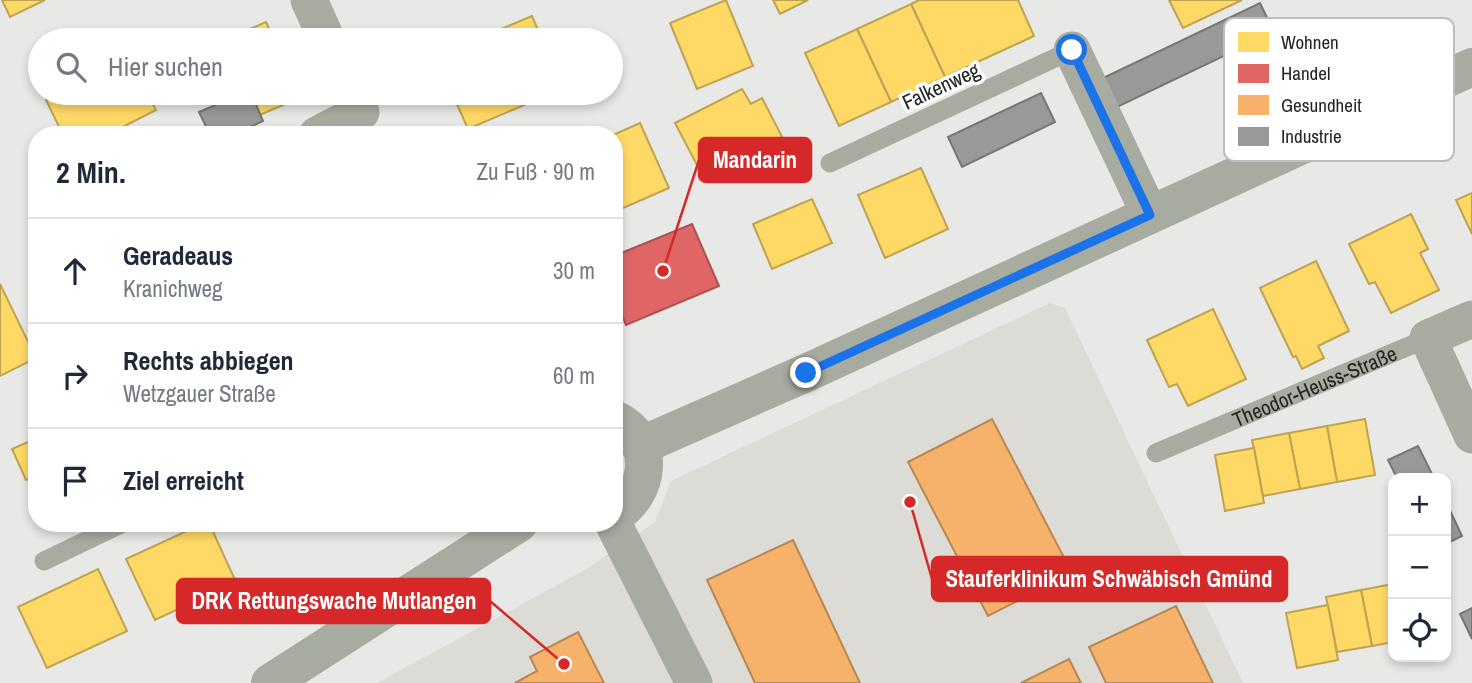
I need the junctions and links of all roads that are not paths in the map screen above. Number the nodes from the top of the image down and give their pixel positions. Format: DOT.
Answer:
graph roads {
  1 [pos="309,0"];
  2 [pos="322,28"];
  3 [pos="1072,50"];
  4 [pos="1472,67"];
  5 [pos="1454,75"];
  6 [pos="363,113"];
  7 [pos="336,126"];
  8 [pos="1267,161"];
  9 [pos="830,163"];
  10 [pos="1150,215"];
  11 [pos="1472,319"];
  12 [pos="1428,338"];
  13 [pos="623,426"];
  14 [pos="1472,435"];
  15 [pos="640,446"];
  16 [pos="1156,453"];
  17 [pos="623,510"];
  18 [pos="104,532"];
  19 [pos="505,532"];
  20 [pos="618,532"];
  21 [pos="44,561"];
  22 [pos="270,683"];
  23 [pos="694,683"];
  1 -- 2 [label="street"];
  3 -- 9 [label="lane, Falkenweg"];
  3 -- 10 [label="street"];
  4 -- 5 [label="street"];
  6 -- 7 [label="street"];
  8 -- 10 [label="street"];
  10 -- 15 [label="street"];
  11 -- 12 [label="street, Theodor-Heuss-Straße"];
  12 -- 14 [label="street"];
  12 -- 16 [label="lane, Theodor-Heuss-Straße"];
  13 -- 15 [label="street"];
  15 -- 17 [label="street"];
  18 -- 21 [label="lane"];
  19 -- 22 [label="street"];
  20 -- 23 [label="street"];
}
